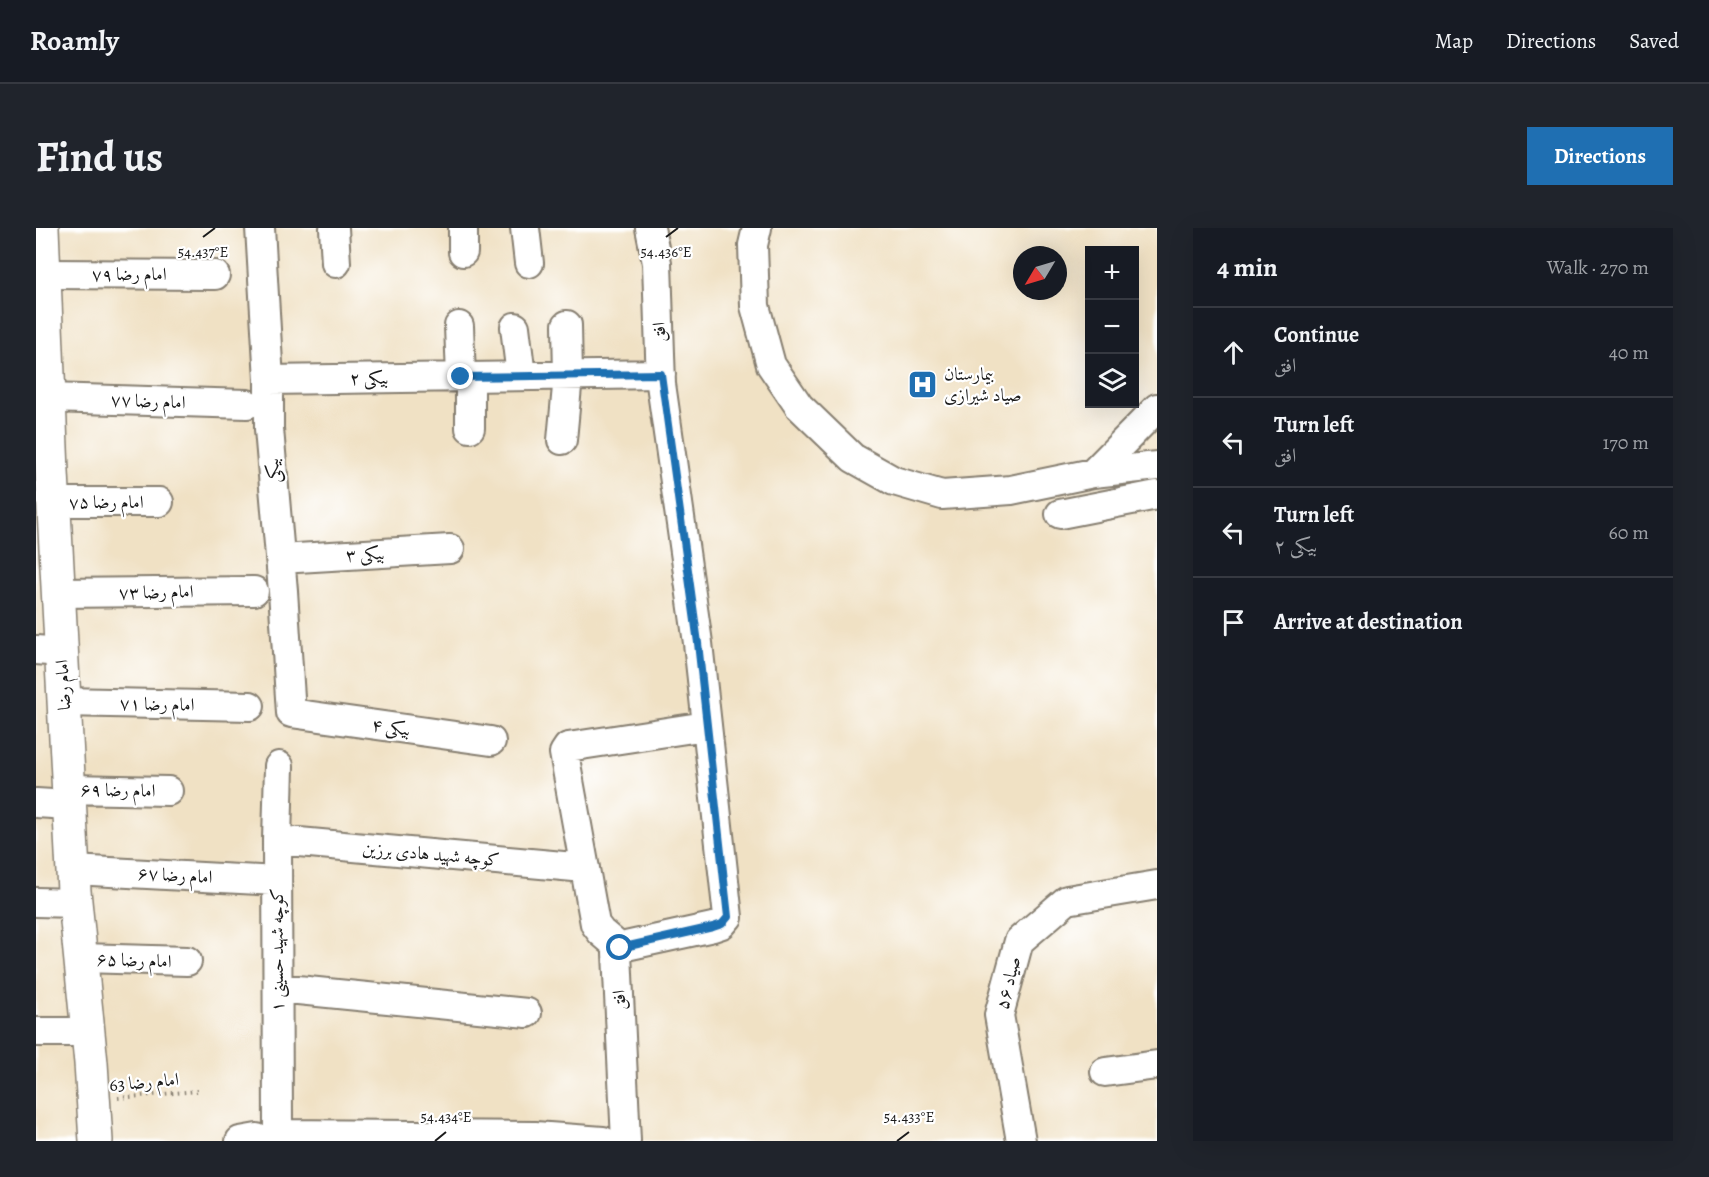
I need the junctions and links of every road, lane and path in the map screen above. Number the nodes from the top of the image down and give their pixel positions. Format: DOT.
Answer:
graph roads {
  1 [pos="260,228"];
  2 [pos="334,228"];
  3 [pos="525,228"];
  4 [pos="651,228"];
  5 [pos="757,228"];
  6 [pos="41,251"];
  7 [pos="336,263"];
  8 [pos="529,263"];
  9 [pos="215,275"];
  10 [pos="567,325"];
  11 [pos="459,326"];
  12 [pos="515,327"];
  13 [pos="661,374"];
  14 [pos="521,376"];
  15 [pos="568,376"];
  16 [pos="465,377"];
  17 [pos="269,380"];
  18 [pos="49,398"];
  19 [pos="247,404"];
  20 [pos="1157,408"];
  21 [pos="470,428"];
  22 [pos="562,440"];
  23 [pos="1157,466"];
  24 [pos="1093,473"];
  25 [pos="47,490"];
  26 [pos="1157,495"];
  27 [pos="159,502"];
  28 [pos="1060,514"];
  29 [pos="450,549"];
  30 [pos="280,559"];
  31 [pos="254,591"];
  32 [pos="58,593"];
  33 [pos="49,651"];
  34 [pos="64,702"];
  35 [pos="250,706"];
  36 [pos="291,713"];
  37 [pos="706,726"];
  38 [pos="491,741"];
  39 [pos="279,766"];
  40 [pos="168,791"];
  41 [pos="69,797"];
  42 [pos="36,803"];
  43 [pos="277,840"];
  44 [pos="585,868"];
  45 [pos="73,870"];
  46 [pos="277,881"];
  47 [pos="1157,885"];
  48 [pos="36,902"];
  49 [pos="75,903"];
  50 [pos="620,948"];
  51 [pos="81,958"];
  52 [pos="187,962"];
  53 [pos="278,988"];
  54 [pos="527,1013"];
  55 [pos="36,1032"];
  56 [pos="88,1032"];
  57 [pos="1157,1065"];
  58 [pos="1105,1072"];
  59 [pos="197,1091"];
  60 [pos="93,1100"];
  61 [pos="258,1138"];
  62 [pos="96,1141"];
  63 [pos="603,1141"];
  64 [pos="626,1141"];
  65 [pos="1021,1141"];
  1 -- 17 [label="street, بیکی"];
  2 -- 7 [label="street"];
  3 -- 8 [label="street"];
  4 -- 13 [label="street, افق"];
  5 -- 24 [label="street"];
  6 -- 9 [label="street, امام رضا ۷۹"];
  6 -- 18 [label="main road, امام رضا"];
  10 -- 15 [label="street"];
  11 -- 16 [label="street"];
  12 -- 14 [label="street"];
  13 -- 15 [label="street, ۲ بیکی"];
  13 -- 37 [label="street, افق"];
  14 -- 15 [label="street, ۲ بیکی"];
  14 -- 16 [label="street, ۲ بیکی"];
  15 -- 22 [label="street"];
  16 -- 17 [label="street, ۲ بیکی"];
  16 -- 21 [label="street"];
  17 -- 30 [label="street, بیکی"];
  18 -- 19 [label="street, امام رضا ۷۷"];
  18 -- 25 [label="main road, امام رضا"];
  20 -- 24 [label="street"];
  23 -- 24 [label="street"];
  25 -- 27 [label="street, امام رضا ۷۵"];
  25 -- 32 [label="main road, امام رضا"];
  26 -- 28 [label="street"];
  29 -- 30 [label="street, ۳ بیکی"];
  30 -- 36 [label="street, بیکی"];
  31 -- 32 [label="street, امام رضا ۷۳"];
  32 -- 33 [label="main road, امام رضا"];
  33 -- 34 [label="main road, امام رضا"];
  34 -- 35 [label="street, امام رضا ۷۱"];
  34 -- 41 [label="main road, امام رضا"];
  36 -- 38 [label="street, ۴ بیکی"];
  37 -- 44 [label="street"];
  37 -- 50 [label="street, افق"];
  39 -- 43 [label="street, کوچه شهید حسینی ۱"];
  40 -- 41 [label="street, امام رضا ۶۹"];
  41 -- 42 [label="street, امام رضا ۶۹"];
  41 -- 45 [label="main road, امام رضا"];
  43 -- 44 [label="street, کوچه شهید هادی برزین"];
  43 -- 46 [label="street, کوچه شهید حسینی ۱"];
  44 -- 50 [label="street"];
  45 -- 46 [label="street, امام رضا ۶۷"];
  45 -- 49 [label="main road, امام رضا"];
  46 -- 53 [label="street, کوچه شهید حسینی ۱"];
  47 -- 65 [label="street, صیاد ۵۶"];
  48 -- 49 [label="street"];
  49 -- 51 [label="main road, امام رضا"];
  50 -- 64 [label="street, افق"];
  51 -- 52 [label="street, امام رضا ۶۵"];
  51 -- 56 [label="main road, امام رضا"];
  53 -- 54 [label="street"];
  53 -- 61 [label="street, کوچه شهید حسینی ۱"];
  55 -- 56 [label="street"];
  56 -- 60 [label="main road, امام رضا"];
  57 -- 58 [label="street"];
  59 -- 60 [label="path, امام رضا 63"];
  60 -- 62 [label="main road, امام رضا"];
  61 -- 63 [label="street"];
}
